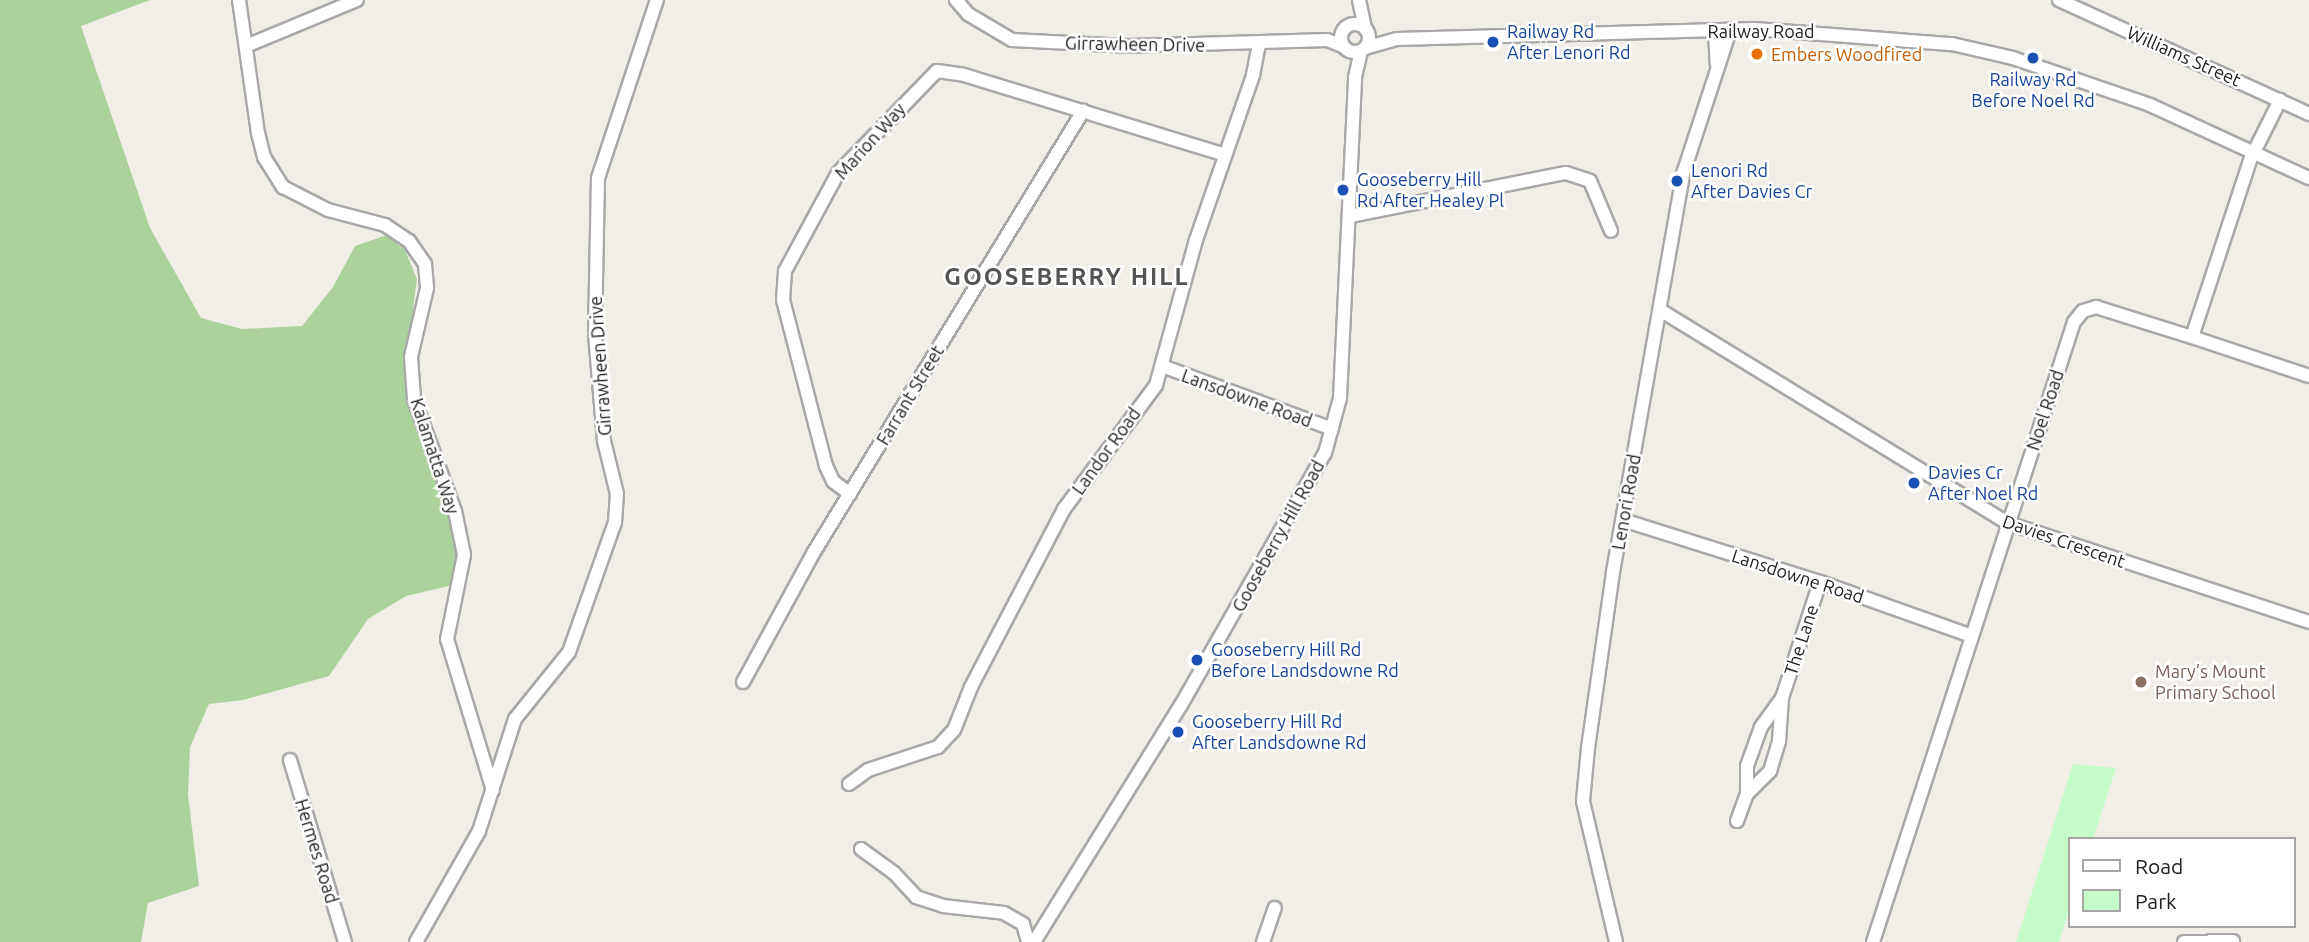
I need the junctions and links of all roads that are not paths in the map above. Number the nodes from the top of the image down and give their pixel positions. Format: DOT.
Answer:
graph roads {
  1 [pos="239,0"];
  2 [pos="357,0"];
  3 [pos="657,0"];
  4 [pos="956,0"];
  5 [pos="2059,0"];
  6 [pos="1359,3"];
  7 [pos="1366,30"];
  8 [pos="1730,30"];
  9 [pos="1715,31"];
  10 [pos="1344,38"];
  11 [pos="1398,39"];
  12 [pos="1259,45"];
  13 [pos="246,46"];
  14 [pos="1363,50"];
  15 [pos="1717,64"];
  16 [pos="1355,77"];
  17 [pos="2280,100"];
  18 [pos="1083,111"];
  19 [pos="2309,114"];
  20 [pos="2255,152"];
  21 [pos="1223,154"];
  22 [pos="2309,178"];
  23 [pos="1350,216"];
  24 [pos="1611,231"];
  25 [pos="1660,310"];
  26 [pos="2192,337"];
  27 [pos="1162,366"];
  28 [pos="2309,376"];
  29 [pos="1332,429"];
  30 [pos="850,494"];
  31 [pos="1623,520"];
  32 [pos="2008,523"];
  33 [pos="1820,582"];
  34 [pos="2309,622"];
  35 [pos="1972,636"];
  36 [pos="743,682"];
  37 [pos="1782,698"];
  38 [pos="290,760"];
  39 [pos="849,784"];
  40 [pos="493,792"];
  41 [pos="1746,794"];
  42 [pos="1737,821"];
  43 [pos="861,849"];
  44 [pos="1275,908"];
  45 [pos="2233,941"];
  46 [pos="345,942"];
  47 [pos="416,942"];
  48 [pos="1028,942"];
  49 [pos="1034,942"];
  50 [pos="1263,942"];
  51 [pos="1616,942"];
  52 [pos="1874,942"];
  53 [pos="2184,942"];
  1 -- 13 [label="street, Kalamatta Way"];
  2 -- 13 [label="street"];
  3 -- 40 [label="street, Girrawheen Drive"];
  4 -- 12 [label="street, Girrawheen Drive"];
  5 -- 17 [label="street, Williams Street"];
  6 -- 7 [label="street"];
  6 -- 10 [label="street"];
  7 -- 10 [label="street, Railway Road"];
  7 -- 11 [label="street, Railway Road"];
  7 -- 14 [label="street, Gooseberry Hill Road"];
  8 -- 9 [label="street, Railway Road"];
  8 -- 15 [label="street, Lenori Road"];
  8 -- 20 [label="street, Railway Road"];
  9 -- 11 [label="street, Railway Road"];
  9 -- 15 [label="street, Lenori Road"];
  10 -- 12 [label="street, Girrawheen Drive"];
  10 -- 14 [label="street"];
  10 -- 16 [label="street, Gooseberry Hill Road"];
  11 -- 14 [label="street, Railway Road"];
  12 -- 21 [label="street, Landor Road"];
  13 -- 40 [label="street, Kalamatta Way"];
  14 -- 16 [label="street, Gooseberry Hill Road"];
  15 -- 25 [label="street, Lenori Road"];
  16 -- 23 [label="street, Gooseberry Hill Road"];
  17 -- 19 [label="street, Williams Street"];
  17 -- 20 [label="street"];
  18 -- 21 [label="street, Marion Way"];
  18 -- 30 [label="street, Farrant Street"];
  18 -- 30 [label="street, Marion Way"];
  20 -- 22 [label="street, Railway Road"];
  20 -- 26 [label="street"];
  21 -- 27 [label="street, Landor Road"];
  23 -- 24 [label="street"];
  23 -- 29 [label="street, Gooseberry Hill Road"];
  25 -- 31 [label="street, Lenori Road"];
  25 -- 32 [label="street, Davies Crescent"];
  26 -- 28 [label="street, Noel Road"];
  26 -- 32 [label="street, Noel Road"];
  27 -- 29 [label="street, Lansdowne Road"];
  27 -- 39 [label="street, Landor Road"];
  29 -- 49 [label="street, Gooseberry Hill Road"];
  30 -- 36 [label="street, Farrant Street"];
  31 -- 33 [label="street, Lansdowne Road"];
  31 -- 51 [label="street, Lenori Road"];
  32 -- 34 [label="street, Davies Crescent"];
  32 -- 35 [label="street, Noel Road"];
  33 -- 35 [label="street, Lansdowne Road"];
  33 -- 37 [label="street, The Lane"];
  35 -- 52 [label="street, Noel Road"];
  37 -- 41 [label="street, The Lane"];
  37 -- 41 [label="street, The Lane"];
  38 -- 46 [label="street, Hermes Road"];
  40 -- 47 [label="street, Girrawheen Drive"];
  41 -- 42 [label="street, The Lane"];
  43 -- 48 [label="street"];
  44 -- 50 [label="street"];
  45 -- 53 [label="street"];
}
